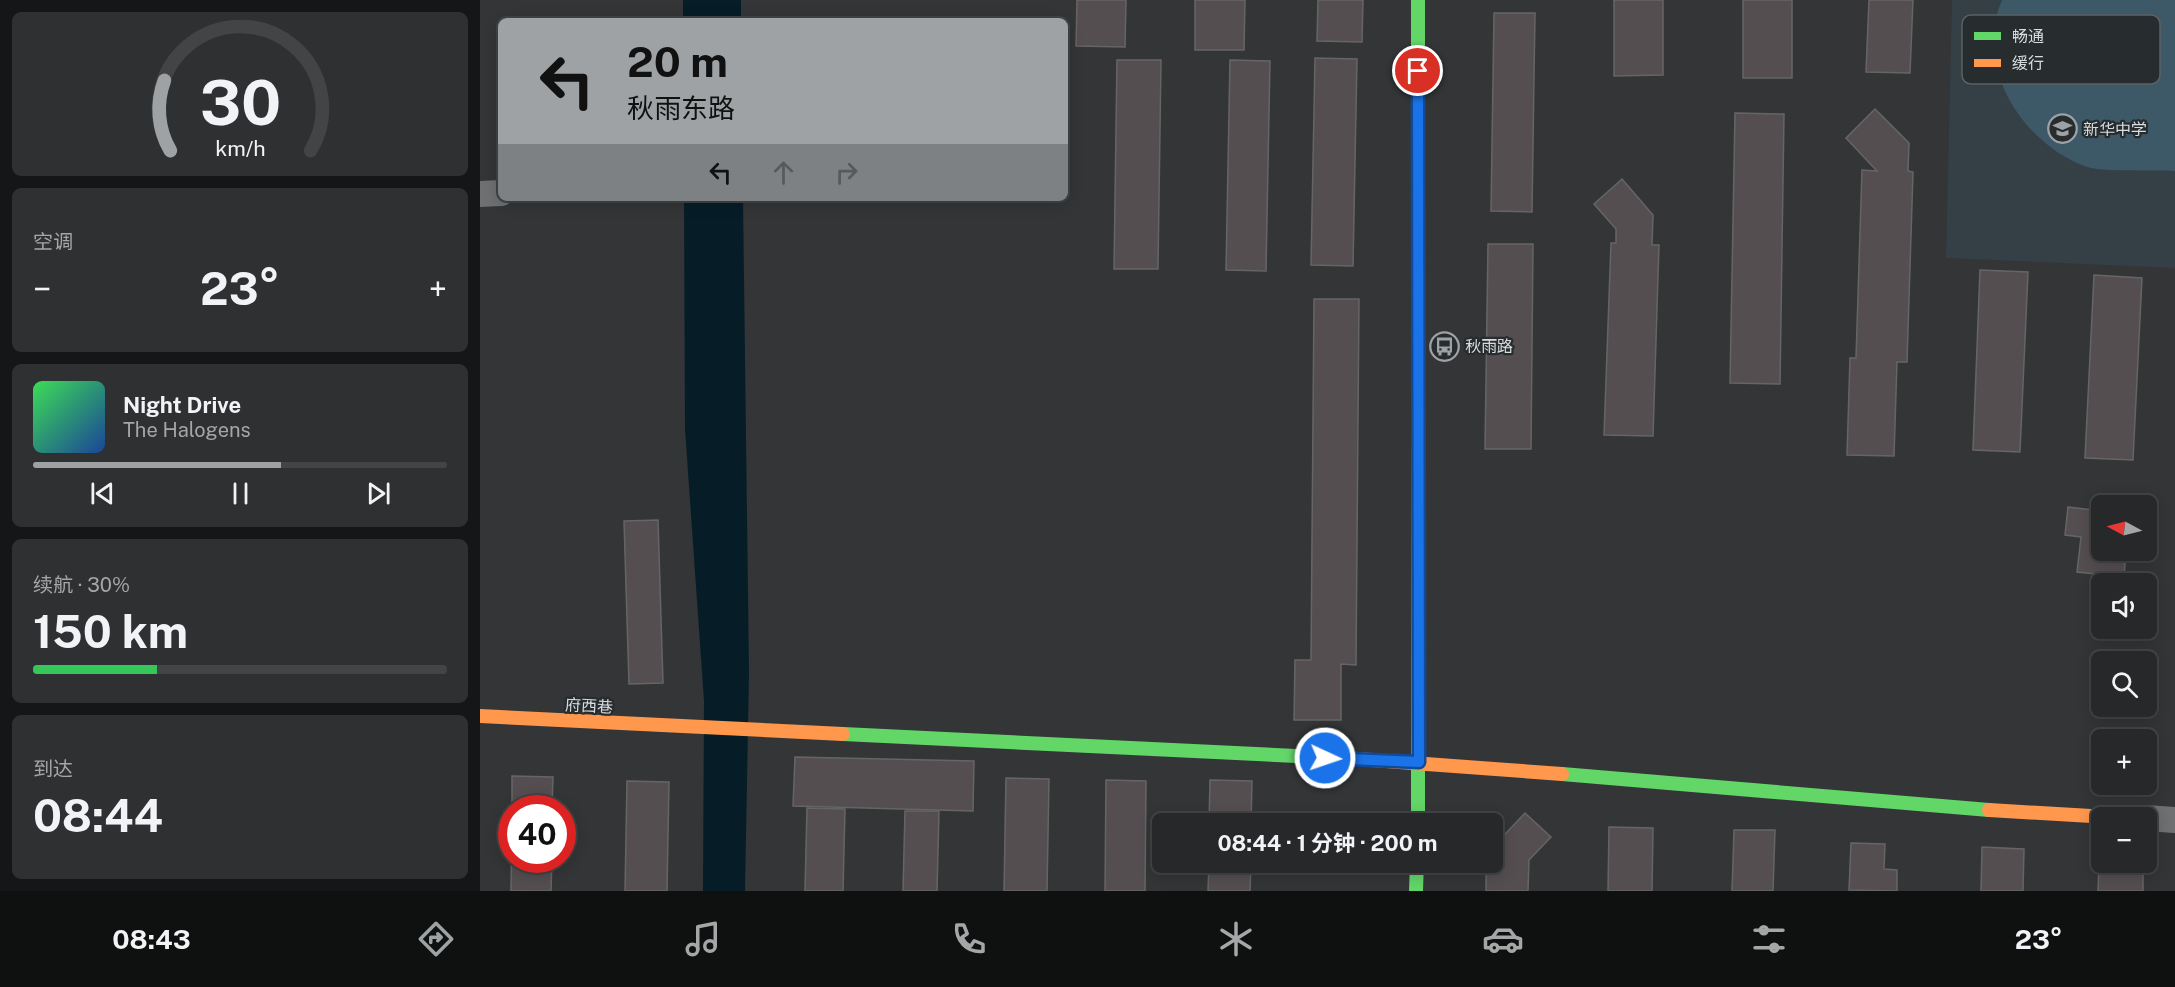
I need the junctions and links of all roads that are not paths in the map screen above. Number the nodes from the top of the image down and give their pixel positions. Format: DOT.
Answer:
graph roads {
  1 [pos="1418,0"];
  2 [pos="498,193"];
  3 [pos="480,194"];
  4 [pos="480,716"];
  5 [pos="1419,762"];
  6 [pos="1418,813"];
  7 [pos="2091,816"];
  8 [pos="2157,819"];
  9 [pos="2175,820"];
  10 [pos="1417,873"];
  11 [pos="1416,891"];
  1 -- 5 [label="street"];
  2 -- 3 [label="street"];
  4 -- 5 [label="street, 府西巷"];
  5 -- 6 [label="street"];
  5 -- 7 [label="street, 府西巷"];
  8 -- 9 [label="street"];
  10 -- 11 [label="street"];
}
